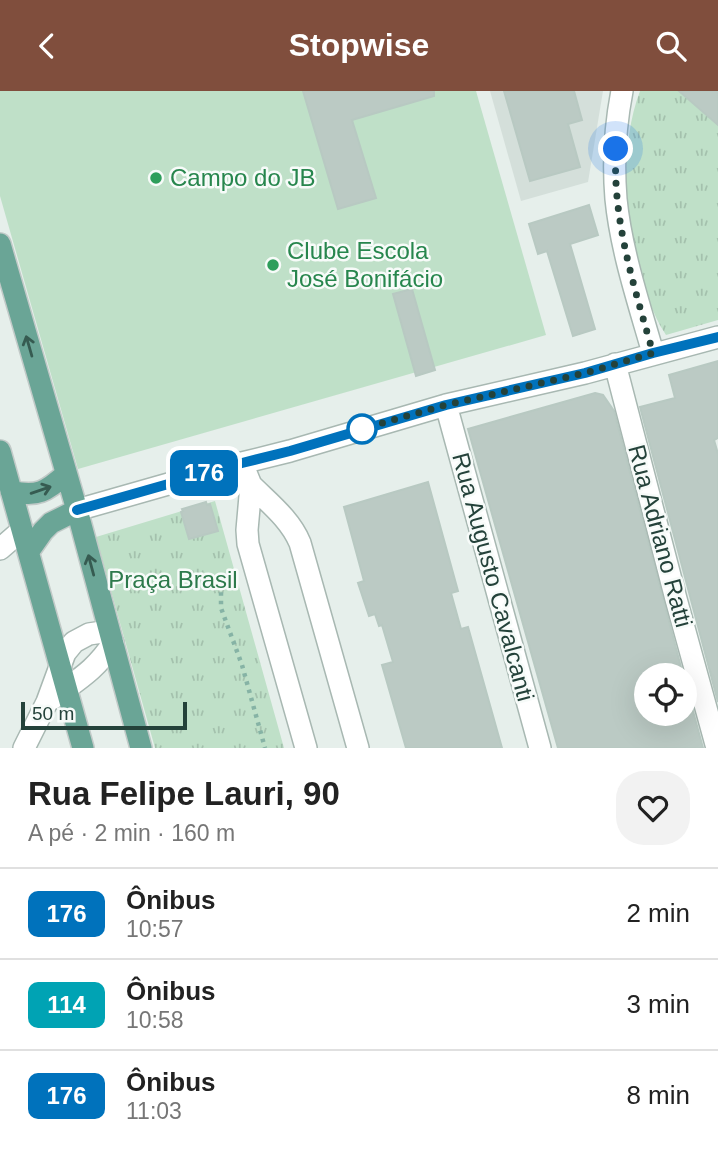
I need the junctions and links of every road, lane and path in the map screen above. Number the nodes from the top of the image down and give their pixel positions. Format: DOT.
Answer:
graph roads {
  1 [pos="622,91"];
  2 [pos="0,244"];
  3 [pos="718,337"];
  4 [pos="653,353"];
  5 [pos="615,365"];
  6 [pos="446,405"];
  7 [pos="0,451"];
  8 [pos="242,463"];
  9 [pos="66,474"];
  10 [pos="251,485"];
  11 [pos="11,491"];
  12 [pos="77,510"];
  13 [pos="22,530"];
  14 [pos="0,549"];
  15 [pos="29,551"];
  16 [pos="253,560"];
  17 [pos="111,637"];
  18 [pos="60,667"];
  19 [pos="66,688"];
  20 [pos="47,702"];
  21 [pos="716,738"];
  22 [pos="24,748"];
  23 [pos="83,748"];
  24 [pos="141,748"];
  25 [pos="265,748"];
  26 [pos="306,748"];
  27 [pos="358,748"];
  28 [pos="540,748"];
  1 -- 4 [label="street"];
  9 -- 2 [label="main road, one-way"];
  3 -- 4 [label="street"];
  4 -- 5 [label="street"];
  5 -- 6 [label="street"];
  5 -- 21 [label="street, Rua Adriano Ratti"];
  6 -- 8 [label="street"];
  6 -- 28 [label="street, Rua Augusto Cavalcanti"];
  7 -- 11 [label="main road"];
  8 -- 10 [label="street"];
  8 -- 12 [label="street"];
  11 -- 9 [label="main road, one-way"];
  9 -- 12 [label="main road"];
  10 -- 16 [label="street"];
  10 -- 27 [label="street"];
  11 -- 13 [label="main road"];
  12 -- 15 [label="main road"];
  17 -- 12 [label="main road, one-way"];
  13 -- 14 [label="street"];
  13 -- 15 [label="main road"];
  15 -- 18 [label="main road"];
  16 -- 25 [label="path"];
  16 -- 26 [label="street"];
  17 -- 18 [label="street"];
  17 -- 19 [label="street"];
  17 -- 24 [label="main road"];
  18 -- 19 [label="main road"];
  18 -- 20 [label="street"];
  19 -- 20 [label="street"];
  19 -- 23 [label="main road"];
  20 -- 22 [label="street"];
}
